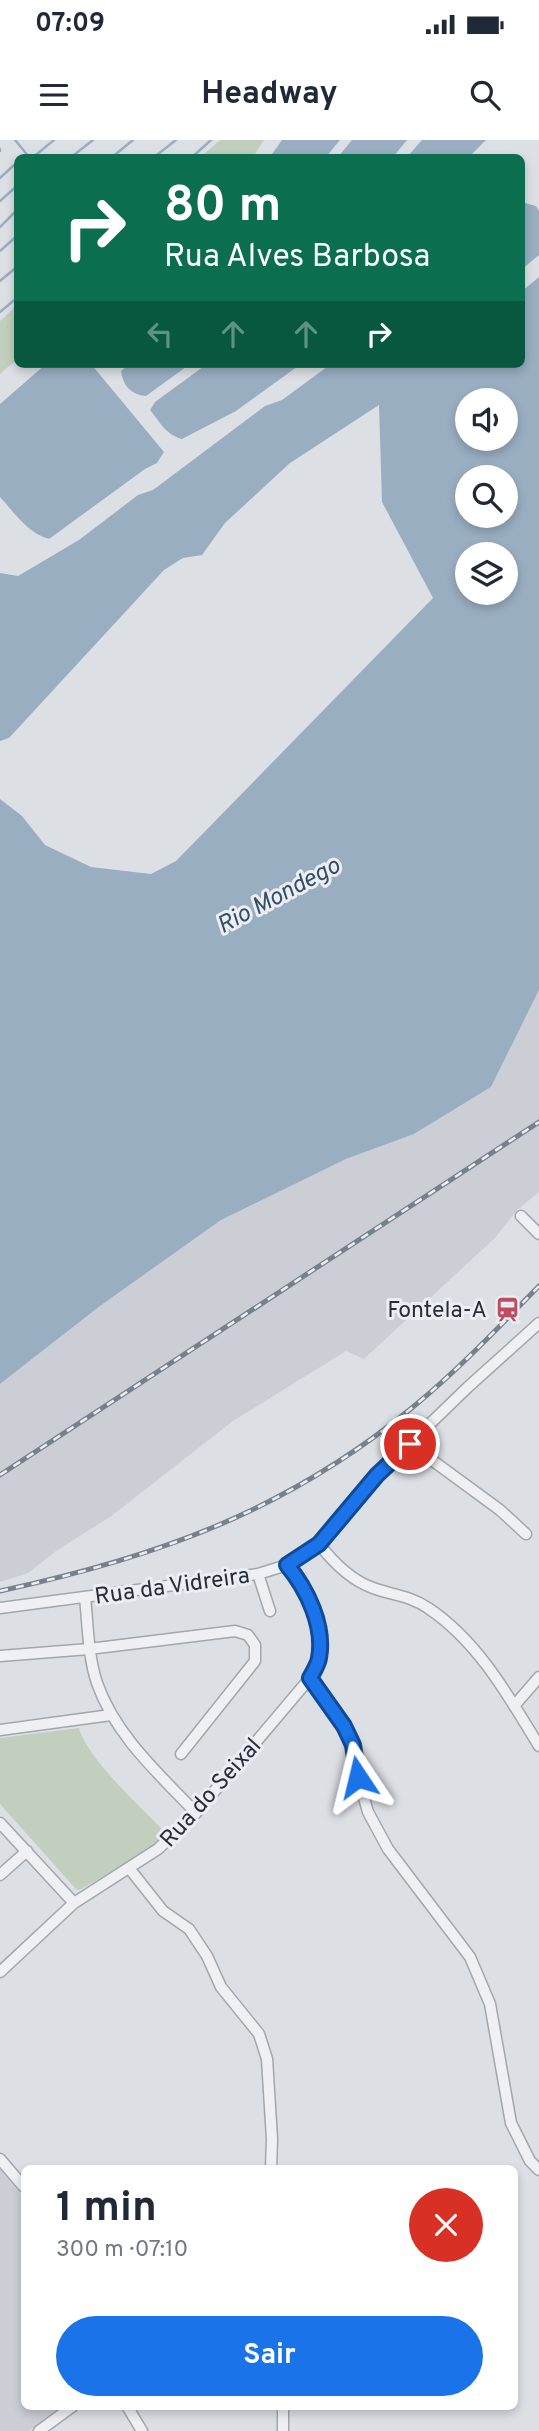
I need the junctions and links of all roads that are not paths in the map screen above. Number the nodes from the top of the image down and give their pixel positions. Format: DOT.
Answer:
graph roads {
  1 [pos="521,1216"];
  2 [pos="539,1234"];
  3 [pos="539,1323"];
  4 [pos="410,1444"];
  5 [pos="526,1534"];
  6 [pos="319,1544"];
  7 [pos="287,1565"];
  8 [pos="258,1574"];
  9 [pos="85,1597"];
  10 [pos="0,1608"];
  11 [pos="270,1611"];
  12 [pos="89,1649"];
  13 [pos="0,1656"];
  14 [pos="539,1677"];
  15 [pos="310,1678"];
  16 [pos="514,1706"];
  17 [pos="111,1715"];
  18 [pos="0,1730"];
  19 [pos="539,1746"];
  20 [pos="181,1754"];
  21 [pos="196,1813"];
  22 [pos="0,1823"];
  23 [pos="27,1851"];
  24 [pos="130,1868"];
  25 [pos="0,1875"];
  26 [pos="74,1903"];
  27 [pos="0,1972"];
  28 [pos="0,2159"];
  29 [pos="271,2165"];
  30 [pos="539,2170"];
  31 [pos="21,2184"];
  32 [pos="68,2410"];
  33 [pos="129,2410"];
  34 [pos="283,2410"];
  35 [pos="39,2431"];
  36 [pos="142,2431"];
  37 [pos="283,2431"];
  1 -- 2 [label="street"];
  3 -- 4 [label="street, Rua da Vidreira"];
  4 -- 5 [label="street"];
  4 -- 6 [label="street, Rua da Vidreira"];
  6 -- 7 [label="street, Rua da Vidreira"];
  6 -- 16 [label="street"];
  7 -- 8 [label="street, Rua da Vidreira"];
  7 -- 15 [label="street"];
  8 -- 9 [label="street, Rua da Vidreira"];
  8 -- 11 [label="street"];
  9 -- 10 [label="street, Rua da Vidreira"];
  9 -- 12 [label="street"];
  12 -- 13 [label="street"];
  12 -- 17 [label="street"];
  12 -- 20 [label="street"];
  14 -- 16 [label="street"];
  15 -- 21 [label="street, Rua do Seixal"];
  15 -- 30 [label="street"];
  16 -- 19 [label="street"];
  17 -- 18 [label="street"];
  17 -- 21 [label="street"];
  21 -- 24 [label="street, Rua do Seixal"];
  22 -- 23 [label="street"];
  23 -- 25 [label="street"];
  23 -- 26 [label="street"];
  24 -- 26 [label="street, Rua do Seixal"];
  24 -- 29 [label="street"];
  26 -- 27 [label="street, Rua do Seixal"];
  28 -- 31 [label="street"];
  32 -- 35 [label="street"];
  33 -- 36 [label="street"];
  34 -- 37 [label="street"];
}
